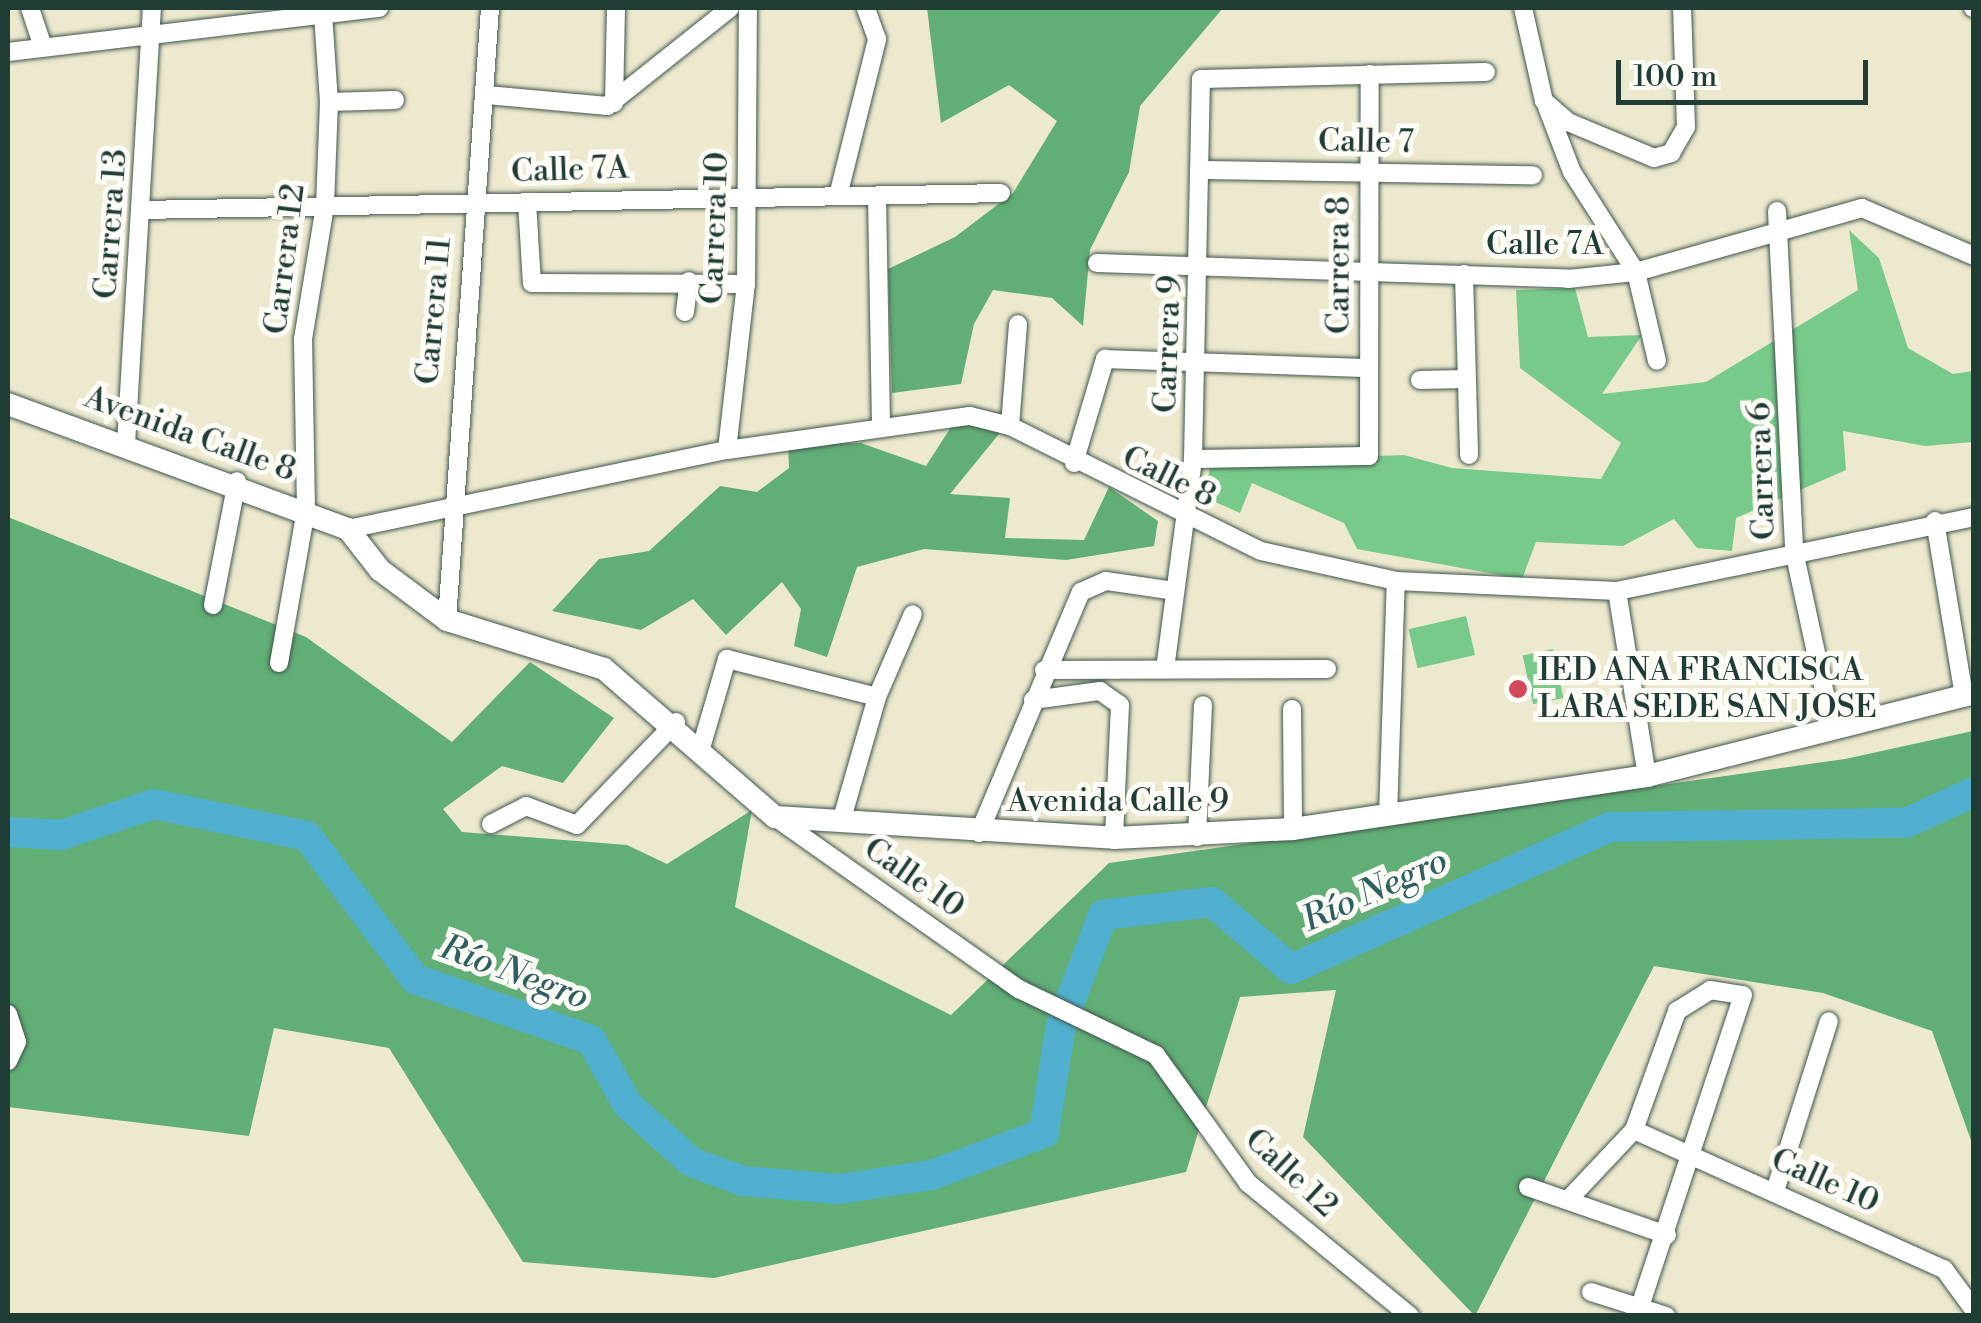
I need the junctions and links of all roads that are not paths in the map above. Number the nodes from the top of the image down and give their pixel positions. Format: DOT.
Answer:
graph roads {
  1 [pos="30,8"];
  2 [pos="152,8"];
  3 [pos="379,8"];
  4 [pos="490,8"];
  5 [pos="616,8"];
  6 [pos="730,8"];
  7 [pos="748,8"];
  8 [pos="866,8"];
  9 [pos="1523,8"];
  10 [pos="1682,8"];
  11 [pos="323,15"];
  12 [pos="156,40"];
  13 [pos="43,48"];
  14 [pos="8,52"];
  15 [pos="1486,72"];
  16 [pos="1370,74"];
  17 [pos="488,95"];
  18 [pos="395,100"];
  19 [pos="1544,101"];
  20 [pos="329,102"];
  21 [pos="614,103"];
  22 [pos="1199,170"];
  23 [pos="1369,172"];
  24 [pos="1533,175"];
  25 [pos="1001,193"];
  26 [pos="748,194"];
  27 [pos="838,196"];
  28 [pos="877,196"];
  29 [pos="528,202"];
  30 [pos="473,203"];
  31 [pos="325,206"];
  32 [pos="141,210"];
  33 [pos="1777,210"];
  34 [pos="1773,236"];
  35 [pos="1974,256"];
  36 [pos="1098,263"];
  37 [pos="1201,263"];
  38 [pos="1369,268"];
  39 [pos="1636,272"];
  40 [pos="1464,274"];
  41 [pos="689,280"];
  42 [pos="746,284"];
  43 [pos="686,312"];
  44 [pos="1018,324"];
  45 [pos="1658,361"];
  46 [pos="1198,364"];
  47 [pos="1369,368"];
  48 [pos="1465,379"];
  49 [pos="1420,380"];
  50 [pos="8,404"];
  51 [pos="881,423"];
  52 [pos="1010,426"];
  53 [pos="126,444"];
  54 [pos="727,450"];
  55 [pos="1468,456"];
  56 [pos="1193,460"];
  57 [pos="1074,464"];
  58 [pos="237,481"];
  59 [pos="449,502"];
  60 [pos="306,510"];
  61 [pos="1179,517"];
  62 [pos="1974,518"];
  63 [pos="1935,521"];
  64 [pos="348,529"];
  65 [pos="1794,551"];
  66 [pos="1396,580"];
  67 [pos="1168,590"];
  68 [pos="1618,591"];
  69 [pos="213,605"];
  70 [pos="914,614"];
  71 [pos="447,620"];
  72 [pos="279,663"];
  73 [pos="1327,669"];
  74 [pos="1044,670"];
  75 [pos="1164,670"];
  76 [pos="1968,694"];
  77 [pos="877,696"];
  78 [pos="1033,700"];
  79 [pos="1203,705"];
  80 [pos="1292,709"];
  81 [pos="676,722"];
  82 [pos="1832,727"];
  83 [pos="701,748"];
  84 [pos="1647,776"];
  85 [pos="775,816"];
  86 [pos="1388,816"];
  87 [pos="841,822"];
  88 [pos="491,824"];
  89 [pos="1293,829"];
  90 [pos="978,833"];
  91 [pos="1197,837"];
  92 [pos="1114,838"];
  93 [pos="8,1014"];
  94 [pos="1830,1021"];
  95 [pos="1098,1031"];
  96 [pos="8,1061"];
  97 [pos="1634,1130"];
  98 [pos="1688,1156"];
  99 [pos="1528,1187"];
  100 [pos="1775,1191"];
  101 [pos="1568,1200"];
  102 [pos="1668,1235"];
  103 [pos="1964,1280"];
  104 [pos="1591,1292"];
  105 [pos="1641,1304"];
  106 [pos="1974,1310"];
  107 [pos="1410,1316"];
  108 [pos="1666,1316"];
  1 -- 13 [label="street"];
  2 -- 12 [label="street, Carrera 13"];
  3 -- 11 [label="street"];
  4 -- 17 [label="street, Carrera 11"];
  5 -- 21 [label="street"];
  6 -- 21 [label="street"];
  7 -- 26 [label="street, Carrera 10"];
  8 -- 27 [label="street"];
  9 -- 19 [label="street"];
  10 -- 19 [label="street"];
  11 -- 12 [label="street"];
  11 -- 20 [label="street, Carrera 12"];
  12 -- 13 [label="street"];
  12 -- 32 [label="street, Carrera 13"];
  13 -- 14 [label="street"];
  15 -- 16 [label="street"];
  16 -- 22 [label="street, Carrera 9"];
  16 -- 23 [label="street, Carrera 8"];
  17 -- 21 [label="street"];
  17 -- 30 [label="street, Carrera 11"];
  18 -- 20 [label="street"];
  19 -- 39 [label="street"];
  20 -- 31 [label="street, Carrera 12"];
  22 -- 23 [label="street, Calle 7"];
  22 -- 37 [label="street, Carrera 9"];
  23 -- 24 [label="street, Calle 7"];
  23 -- 38 [label="street, Carrera 8"];
  25 -- 28 [label="street, Calle 7A"];
  26 -- 27 [label="street, Calle 7A"];
  26 -- 29 [label="street, Calle 7A"];
  26 -- 42 [label="street, Carrera 10"];
  27 -- 28 [label="street, Calle 7A"];
  28 -- 51 [label="street"];
  29 -- 30 [label="street, Calle 7A"];
  29 -- 41 [label="street"];
  30 -- 31 [label="street, Calle 7A"];
  30 -- 59 [label="street, Carrera 11"];
  31 -- 32 [label="street, Calle 7A"];
  31 -- 60 [label="street, Carrera 12"];
  32 -- 53 [label="street, Carrera 13"];
  33 -- 34 [label="street, Carrera 6"];
  34 -- 35 [label="street, Calle 7A"];
  34 -- 39 [label="street, Calle 7A"];
  34 -- 65 [label="street, Carrera 6"];
  36 -- 37 [label="street, Calle 7A"];
  37 -- 38 [label="street, Calle 7A"];
  37 -- 46 [label="street, Carrera 9"];
  38 -- 40 [label="street, Calle 7A"];
  38 -- 47 [label="street, Carrera 8"];
  39 -- 40 [label="street, Calle 7A"];
  39 -- 45 [label="street"];
  40 -- 48 [label="street"];
  41 -- 42 [label="street"];
  41 -- 43 [label="street"];
  42 -- 54 [label="street, Carrera 10"];
  44 -- 52 [label="street"];
  46 -- 47 [label="street"];
  46 -- 56 [label="street, Carrera 9"];
  46 -- 57 [label="street"];
  47 -- 56 [label="street, Carrera 8"];
  48 -- 49 [label="street"];
  48 -- 55 [label="street"];
  50 -- 53 [label="street, Avenida Calle 8"];
  51 -- 52 [label="street, Calle 8"];
  51 -- 54 [label="street, Calle 8"];
  52 -- 57 [label="street, Calle 8"];
  53 -- 58 [label="street, Avenida Calle 8"];
  54 -- 59 [label="street, Calle 8"];
  56 -- 61 [label="street, Carrera 9"];
  57 -- 61 [label="street, Calle 8"];
  58 -- 60 [label="street, Avenida Calle 8"];
  58 -- 69 [label="street"];
  59 -- 64 [label="street, Calle 8"];
  59 -- 71 [label="street, Carrera 11"];
  60 -- 64 [label="street, Avenida Calle 8"];
  60 -- 72 [label="street, Carrera 12"];
  61 -- 66 [label="street, Calle 8"];
  61 -- 67 [label="street, Carrera 9"];
  62 -- 63 [label="street, Calle 8"];
  63 -- 65 [label="street, Calle 8"];
  63 -- 76 [label="street"];
  64 -- 71 [label="street"];
  65 -- 68 [label="street, Calle 8"];
  65 -- 82 [label="street, Carrera 6"];
  66 -- 68 [label="street, Calle 8"];
  66 -- 86 [label="street"];
  67 -- 74 [label="street"];
  67 -- 75 [label="street, Carrera 9"];
  68 -- 84 [label="street"];
  70 -- 77 [label="street"];
  71 -- 81 [label="street"];
  73 -- 75 [label="street"];
  74 -- 75 [label="street"];
  74 -- 78 [label="street"];
  76 -- 82 [label="street, Avenida Calle 9"];
  77 -- 83 [label="street"];
  77 -- 87 [label="street"];
  78 -- 90 [label="street"];
  78 -- 92 [label="street"];
  79 -- 91 [label="street"];
  80 -- 89 [label="street"];
  81 -- 83 [label="street"];
  81 -- 88 [label="street"];
  82 -- 84 [label="street, Avenida Calle 9"];
  83 -- 85 [label="street"];
  84 -- 86 [label="street, Avenida Calle 9"];
  85 -- 87 [label="street, Avenida Calle 9"];
  85 -- 95 [label="street, Calle 10"];
  86 -- 89 [label="street, Avenida Calle 9"];
  87 -- 90 [label="street, Avenida Calle 9"];
  89 -- 91 [label="street, Avenida Calle 9"];
  90 -- 92 [label="street, Avenida Calle 9"];
  91 -- 92 [label="street, Avenida Calle 9"];
  93 -- 96 [label="street"];
  94 -- 100 [label="street"];
  95 -- 107 [label="street, Calle 12"];
  97 -- 98 [label="street, Calle 10"];
  97 -- 98 [label="street"];
  97 -- 101 [label="street"];
  98 -- 100 [label="street, Calle 10"];
  98 -- 102 [label="street"];
  99 -- 101 [label="street"];
  100 -- 103 [label="street, Calle 10"];
  101 -- 102 [label="street"];
  102 -- 105 [label="street"];
  103 -- 106 [label="street, Calle 10"];
  104 -- 105 [label="street"];
  105 -- 108 [label="street"];
}
